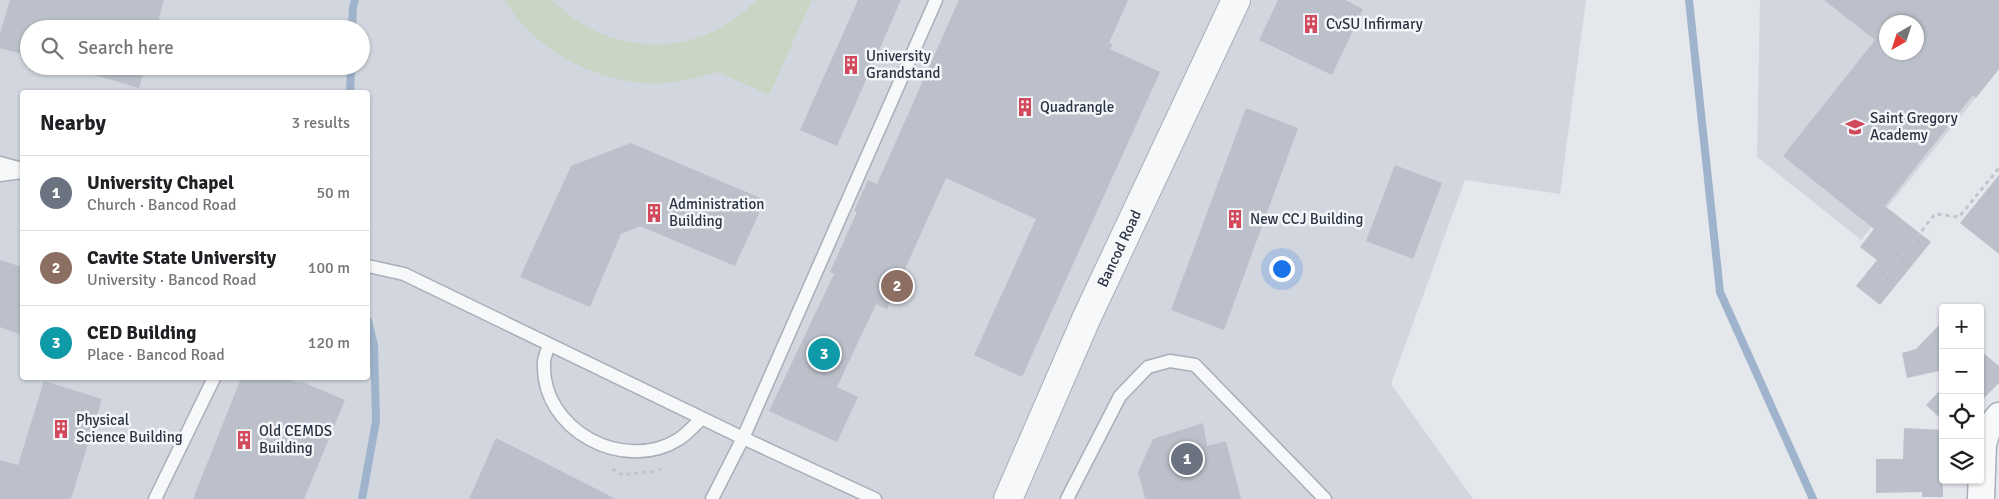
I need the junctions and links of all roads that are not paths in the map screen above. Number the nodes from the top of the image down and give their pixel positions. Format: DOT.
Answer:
graph roads {
  1 [pos="936,0"];
  2 [pos="1236,0"];
  3 [pos="0,163"];
  4 [pos="20,169"];
  5 [pos="20,170"];
  6 [pos="0,175"];
  7 [pos="370,266"];
  8 [pos="549,345"];
  9 [pos="213,380"];
  10 [pos="1999,416"];
  11 [pos="702,418"];
  12 [pos="743,438"];
  13 [pos="155,499"];
  14 [pos="712,499"];
  15 [pos="875,499"];
  16 [pos="1008,499"];
  17 [pos="1067,499"];
  18 [pos="1325,499"];
  19 [pos="1981,499"];
  1 -- 12 [label="lane"];
  2 -- 16 [label="street, Bancod Road"];
  3 -- 4 [label="lane"];
  5 -- 6 [label="lane"];
  7 -- 8 [label="lane"];
  8 -- 11 [label="lane"];
  8 -- 11 [label="lane"];
  9 -- 13 [label="lane"];
  10 -- 19 [label="street"];
  11 -- 12 [label="lane"];
  12 -- 14 [label="lane"];
  12 -- 15 [label="lane"];
  17 -- 18 [label="lane"];
}
